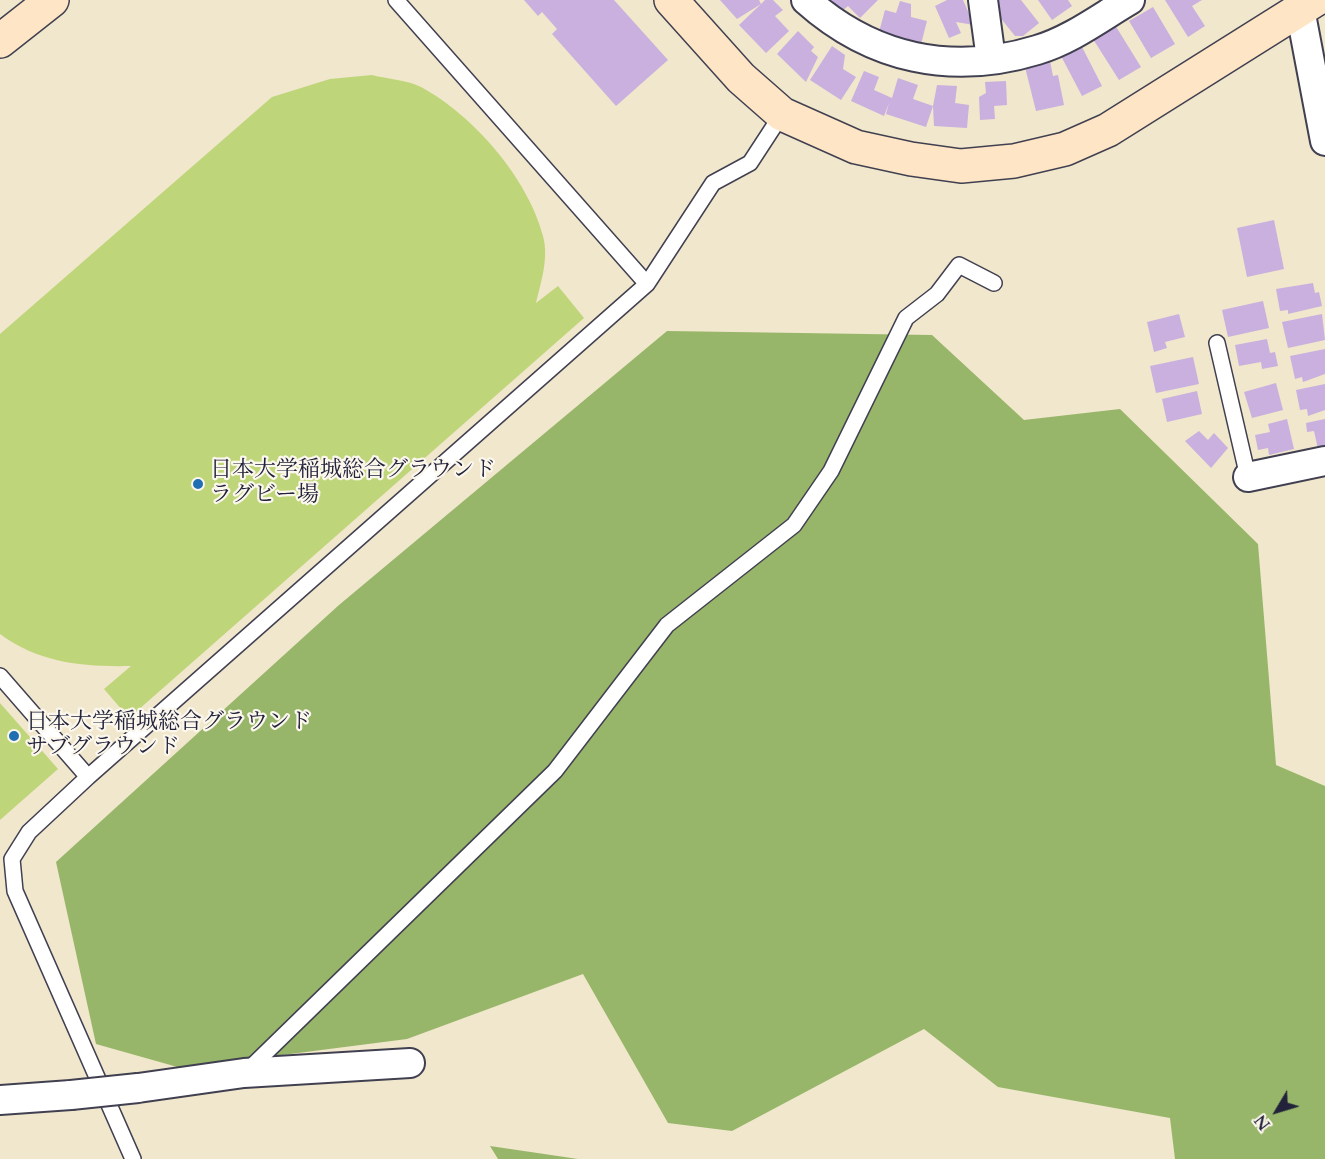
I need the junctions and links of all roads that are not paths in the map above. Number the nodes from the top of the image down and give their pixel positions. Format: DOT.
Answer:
graph roads {
  1 [pos="52,0"];
  2 [pos="396,0"];
  3 [pos="671,0"];
  4 [pos="806,0"];
  5 [pos="983,0"];
  6 [pos="1131,0"];
  7 [pos="1307,5"];
  8 [pos="0,41"];
  9 [pos="992,59"];
  10 [pos="782,114"];
  11 [pos="1325,141"];
  12 [pos="994,283"];
  13 [pos="647,284"];
  14 [pos="1217,343"];
  15 [pos="1325,461"];
  16 [pos="1248,477"];
  17 [pos="0,676"];
  18 [pos="88,777"];
  19 [pos="410,1063"];
  20 [pos="244,1073"];
  21 [pos="0,1100"];
  22 [pos="133,1159"];
  1 -- 8 [label="street"];
  2 -- 13 [label="lane"];
  3 -- 10 [label="street"];
  4 -- 9 [label="street"];
  5 -- 9 [label="street"];
  6 -- 9 [label="street"];
  7 -- 10 [label="street"];
  7 -- 11 [label="street"];
  10 -- 13 [label="lane"];
  12 -- 20 [label="lane"];
  13 -- 18 [label="lane"];
  14 -- 16 [label="lane"];
  15 -- 16 [label="street"];
  17 -- 18 [label="lane"];
  18 -- 22 [label="lane"];
  19 -- 20 [label="street"];
  20 -- 21 [label="street, bridge"];
}
